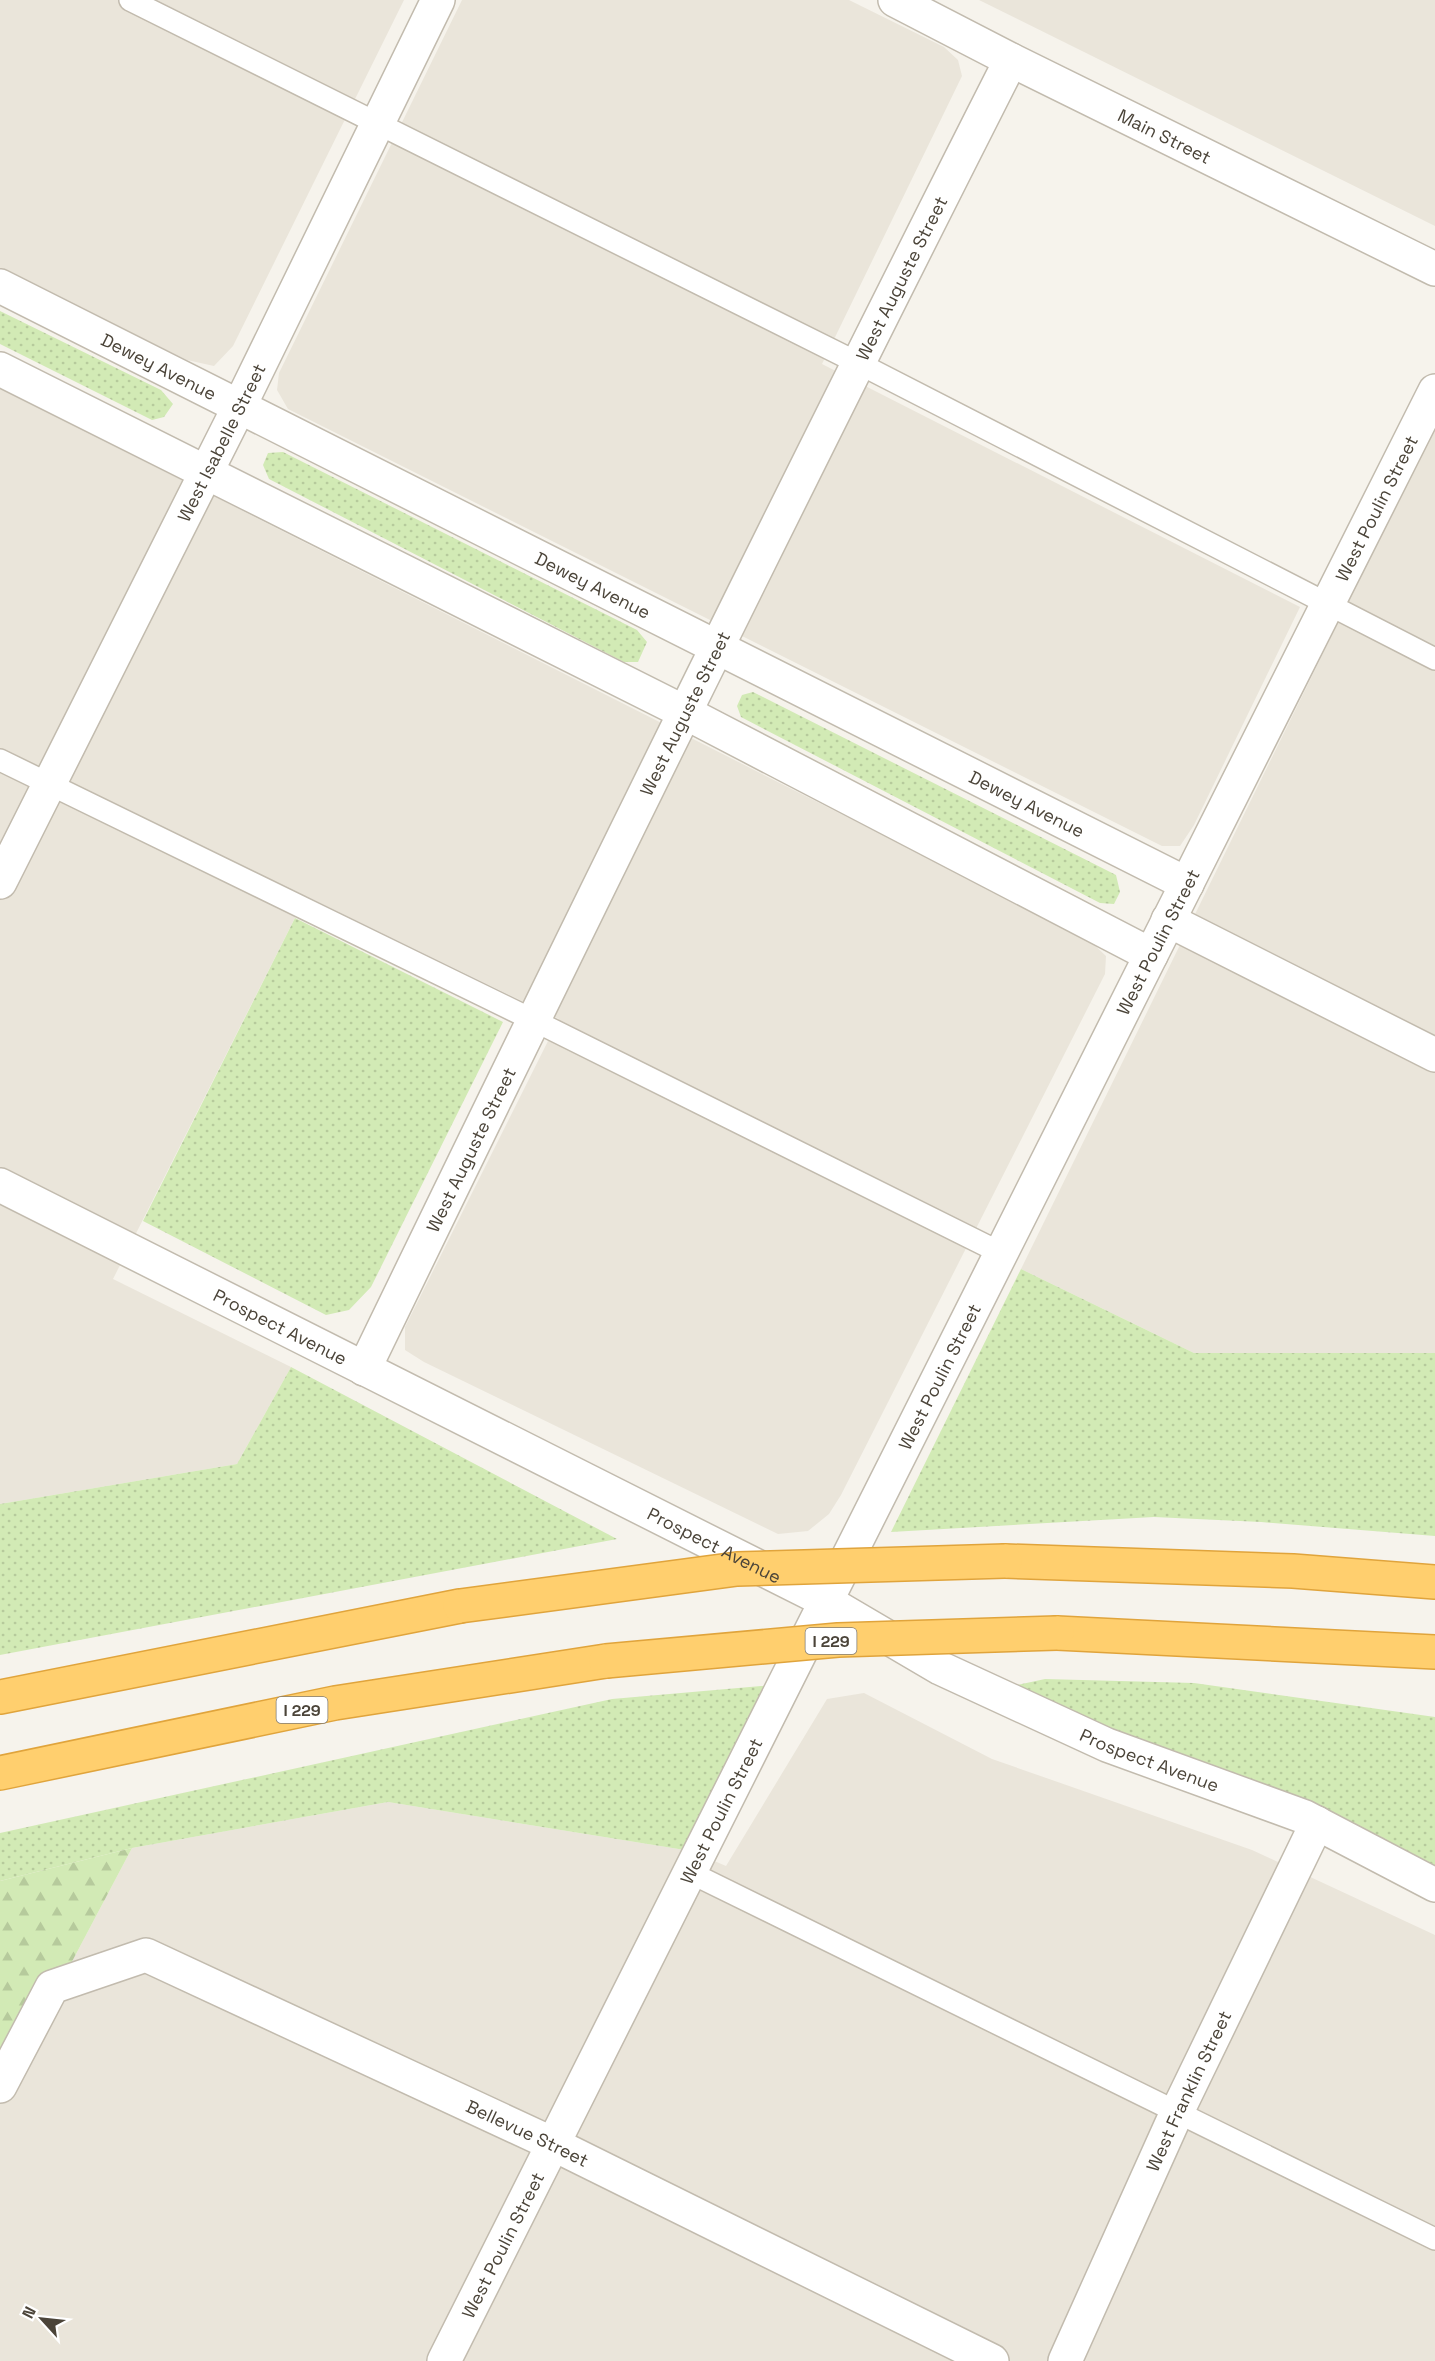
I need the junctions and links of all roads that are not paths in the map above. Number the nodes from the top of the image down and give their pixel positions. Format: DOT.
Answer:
graph roads {
  1 [pos="130,0"];
  2 [pos="438,0"];
  3 [pos="894,0"];
  4 [pos="1011,60"];
  5 [pos="377,123"];
  6 [pos="1435,269"];
  7 [pos="0,286"];
  8 [pos="858,363"];
  9 [pos="0,369"];
  10 [pos="1435,391"];
  11 [pos="240,405"];
  12 [pos="207,473"];
  13 [pos="1327,605"];
  14 [pos="719,647"];
  15 [pos="1435,659"];
  16 [pos="686,713"];
  17 [pos="0,760"];
  18 [pos="49,785"];
  19 [pos="0,882"];
  20 [pos="1187,884"];
  21 [pos="1168,920"];
  22 [pos="1151,955"];
  23 [pos="533,1020"];
  24 [pos="1435,1056"];
  25 [pos="0,1185"];
  26 [pos="1001,1253"];
  27 [pos="364,1370"];
  28 [pos="1435,1582"];
  29 [pos="826,1601"];
  30 [pos="1435,1652"];
  31 [pos="0,1697"];
  32 [pos="0,1773"];
  33 [pos="1317,1823"];
  34 [pos="689,1872"];
  35 [pos="1435,1885"];
  36 [pos="0,2086"];
  37 [pos="1177,2112"];
  38 [pos="553,2144"];
  39 [pos="1435,2239"];
  40 [pos="444,2361"];
  41 [pos="992,2361"];
  42 [pos="1065,2361"];
  1 -- 5 [label="lane"];
  2 -- 5 [label="street, West Isabelle Street"];
  3 -- 4 [label="street, Main Street"];
  4 -- 6 [label="street, Main Street"];
  4 -- 8 [label="street, West Auguste Street"];
  5 -- 8 [label="lane"];
  5 -- 11 [label="street, West Isabelle Street"];
  7 -- 11 [label="street, Dewey Avenue"];
  8 -- 13 [label="lane"];
  8 -- 14 [label="street, West Auguste Street"];
  9 -- 12 [label="street"];
  10 -- 13 [label="street, West Poulin Street"];
  11 -- 12 [label="street, West Isabelle Street"];
  11 -- 14 [label="street, Dewey Avenue"];
  12 -- 16 [label="street"];
  12 -- 18 [label="street, West Isabelle Street"];
  13 -- 15 [label="lane"];
  13 -- 20 [label="street, West Poulin Street"];
  14 -- 16 [label="street, West Auguste Street"];
  14 -- 20 [label="street, Dewey Avenue"];
  16 -- 22 [label="street"];
  16 -- 23 [label="street, West Auguste Street"];
  17 -- 18 [label="lane"];
  18 -- 19 [label="street, West Isabelle Street"];
  18 -- 23 [label="lane"];
  20 -- 21 [label="street, West Poulin Street"];
  21 -- 22 [label="street, West Poulin Street"];
  21 -- 24 [label="street"];
  22 -- 26 [label="street, West Poulin Street"];
  23 -- 26 [label="lane"];
  23 -- 27 [label="street, West Auguste Street"];
  25 -- 27 [label="street, Prospect Avenue"];
  26 -- 29 [label="street, West Poulin Street"];
  27 -- 29 [label="street, Prospect Avenue"];
  28 -- 31 [label="highway, bridge"];
  29 -- 33 [label="street, Prospect Avenue"];
  29 -- 34 [label="street, West Poulin Street"];
  30 -- 32 [label="highway, I 229, bridge"];
  33 -- 35 [label="street, Prospect Avenue"];
  33 -- 37 [label="street, West Franklin Street"];
  34 -- 37 [label="lane"];
  34 -- 38 [label="street, West Poulin Street"];
  36 -- 38 [label="street, Bellevue Street"];
  37 -- 39 [label="lane"];
  37 -- 42 [label="street, West Franklin Street"];
  38 -- 40 [label="street, West Poulin Street"];
  38 -- 41 [label="street, Bellevue Street"];
}
